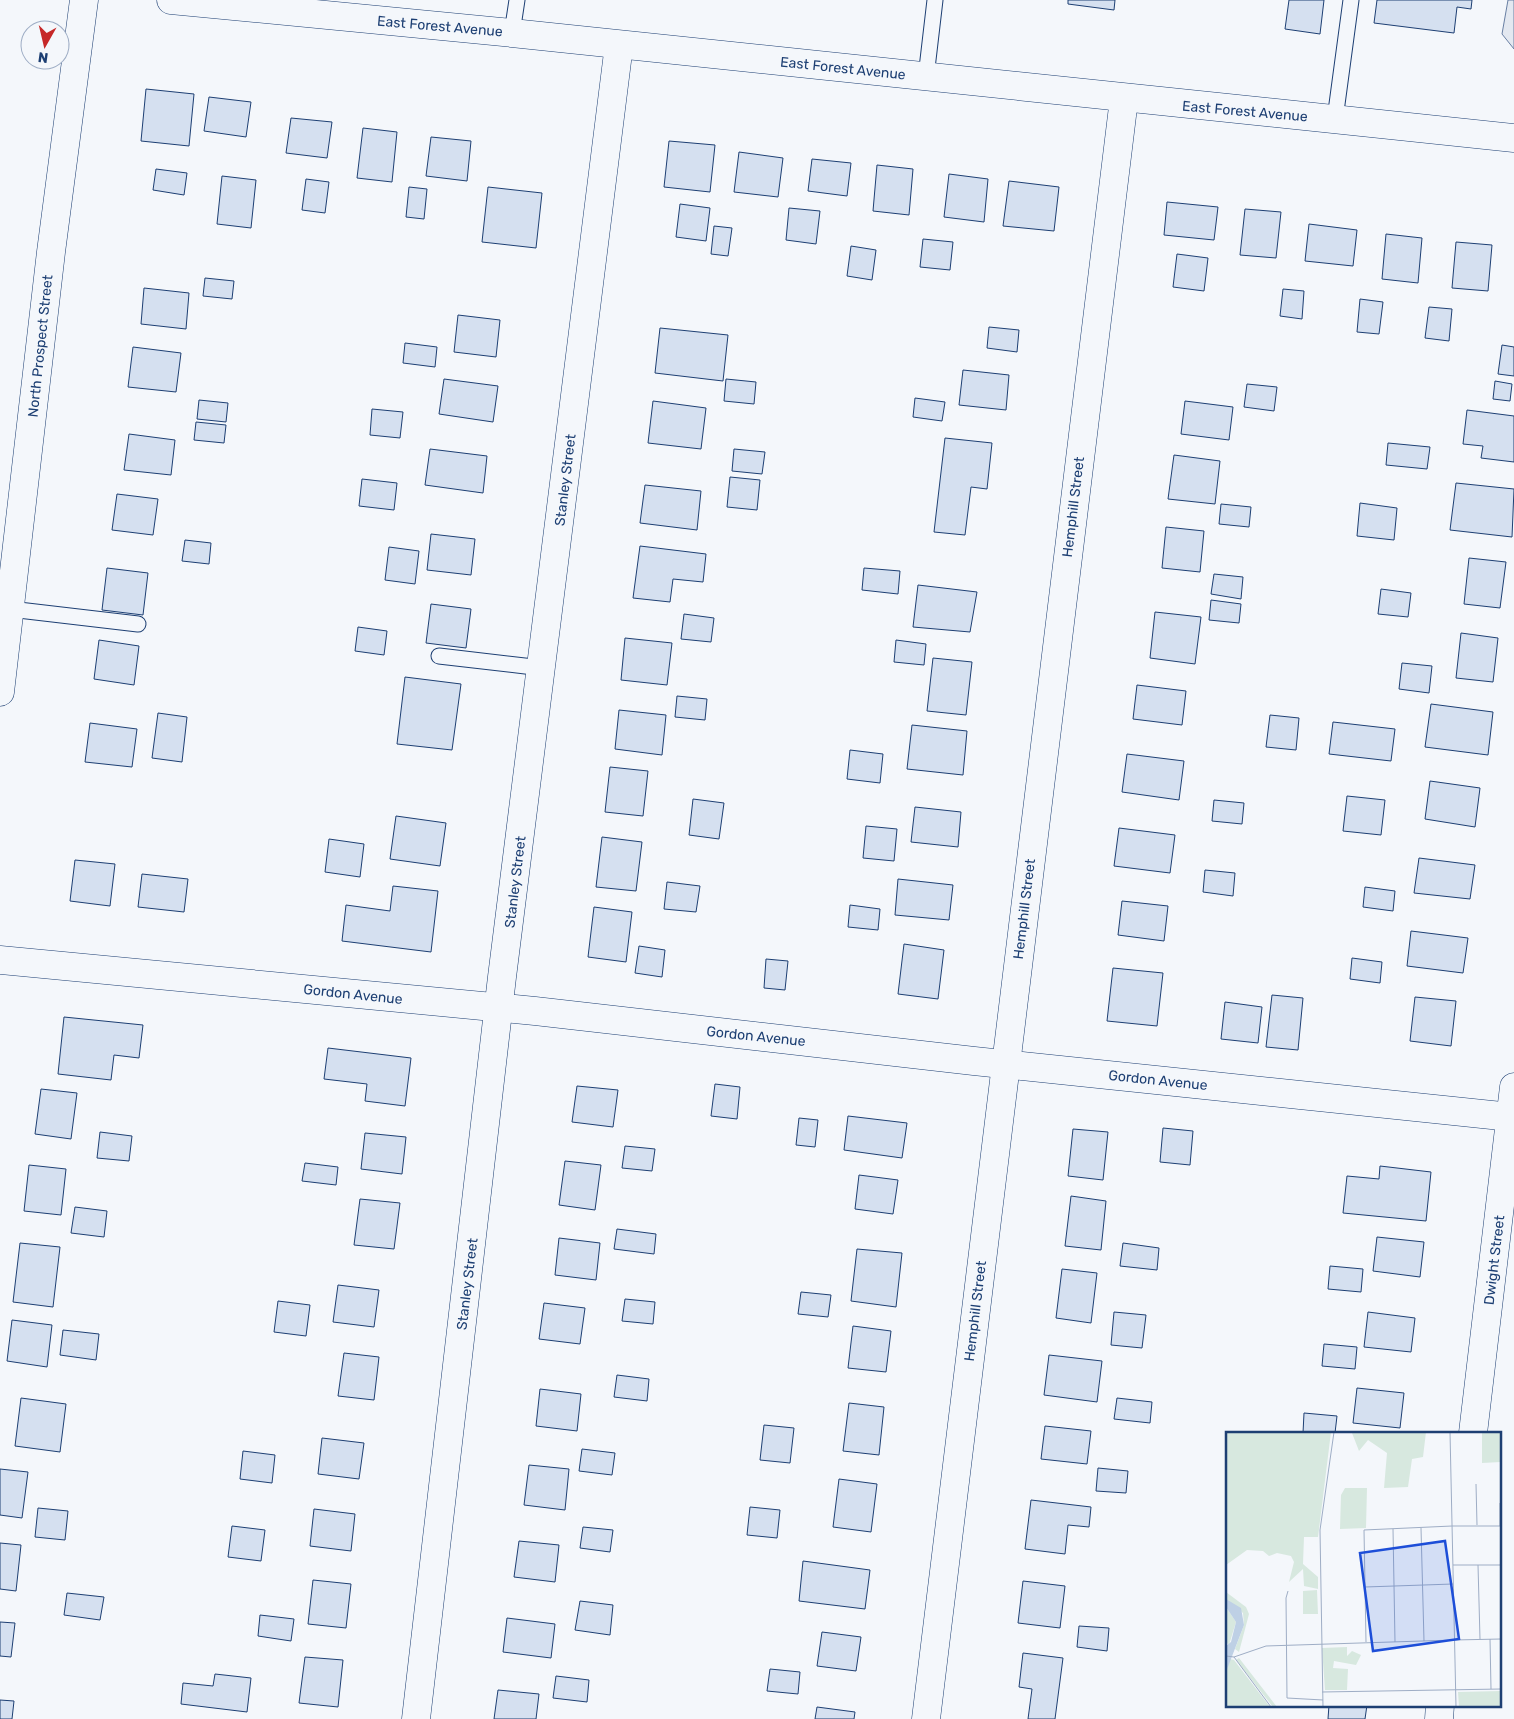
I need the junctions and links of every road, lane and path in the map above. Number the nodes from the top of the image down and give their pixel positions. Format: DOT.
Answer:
graph roads {
  1 [pos="84,0"];
  2 [pos="171,0"];
  3 [pos="517,0"];
  4 [pos="935,0"];
  5 [pos="1351,0"];
  6 [pos="512,33"];
  7 [pos="619,45"];
  8 [pos="926,77"];
  9 [pos="1124,99"];
  10 [pos="1335,119"];
  11 [pos="1514,138"];
  12 [pos="10,609"];
  13 [pos="138,624"];
  14 [pos="439,656"];
  15 [pos="542,668"];
  16 [pos="0,692"];
  17 [pos="0,960"];
  18 [pos="499,1007"];
  19 [pos="1004,1064"];
  20 [pos="1514,1087"];
  21 [pos="1511,1117"];
  22 [pos="1473,1432"];
  23 [pos="1440,1706"];
  24 [pos="416,1719"];
  25 [pos="926,1719"];
  26 [pos="1439,1719"];
  1 -- 12 [label="street, North Prospect Street"];
  2 -- 6 [label="street, East Forest Avenue"];
  3 -- 6 [label="lane"];
  4 -- 8 [label="lane"];
  5 -- 10 [label="lane"];
  6 -- 7 [label="street, East Forest Avenue"];
  7 -- 8 [label="street, East Forest Avenue"];
  7 -- 15 [label="street, Stanley Street"];
  8 -- 9 [label="street, East Forest Avenue"];
  9 -- 10 [label="street, East Forest Avenue"];
  9 -- 19 [label="street, Hemphill Street"];
  10 -- 11 [label="street, East Forest Avenue"];
  12 -- 13 [label="lane"];
  12 -- 16 [label="street, North Prospect Street"];
  14 -- 15 [label="lane"];
  15 -- 18 [label="street, Stanley Street"];
  17 -- 18 [label="street, Gordon Avenue"];
  18 -- 19 [label="street, Gordon Avenue"];
  18 -- 24 [label="street, Stanley Street"];
  19 -- 21 [label="street, Gordon Avenue"];
  19 -- 25 [label="street, Hemphill Street"];
  20 -- 21 [label="street, Dwight Street"];
  21 -- 22 [label="street, Dwight Street"];
  23 -- 26 [label="street"];
}
